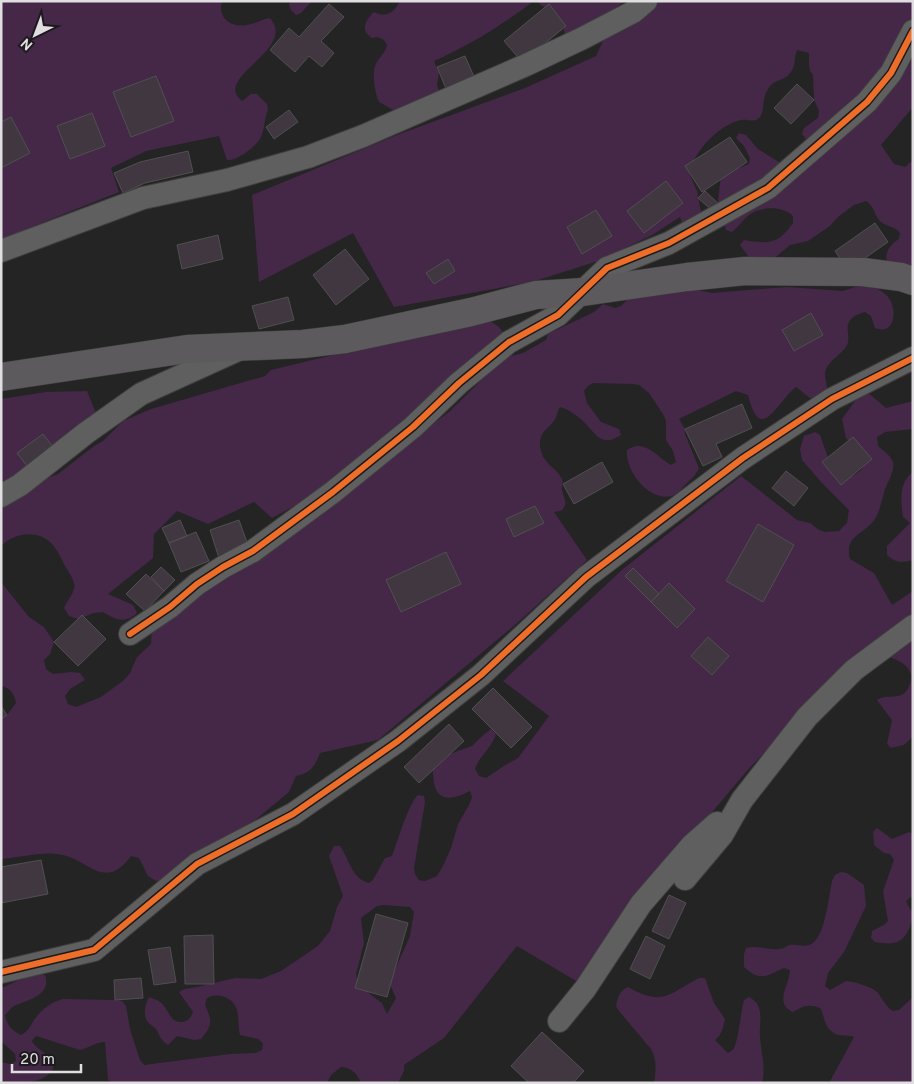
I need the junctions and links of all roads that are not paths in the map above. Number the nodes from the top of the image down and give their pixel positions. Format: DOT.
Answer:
graph roads {
  1 [pos="646,1"];
  2 [pos="913,31"];
  3 [pos="1,252"];
  4 [pos="913,281"];
  5 [pos="583,292"];
  6 [pos="243,347"];
  7 [pos="913,358"];
  8 [pos="1,377"];
  9 [pos="1,496"];
  10 [pos="913,626"];
  11 [pos="130,634"];
  12 [pos="742,800"];
  13 [pos="685,879"];
  14 [pos="1,972"];
  15 [pos="559,1021"];
  1 -- 3 [label="street"];
  2 -- 5 [label="street"];
  4 -- 5 [label="street"];
  5 -- 6 [label="street"];
  5 -- 11 [label="street"];
  6 -- 8 [label="street"];
  6 -- 9 [label="street"];
  7 -- 14 [label="street"];
  10 -- 12 [label="street"];
  12 -- 13 [label="street"];
  12 -- 15 [label="street"];
}
